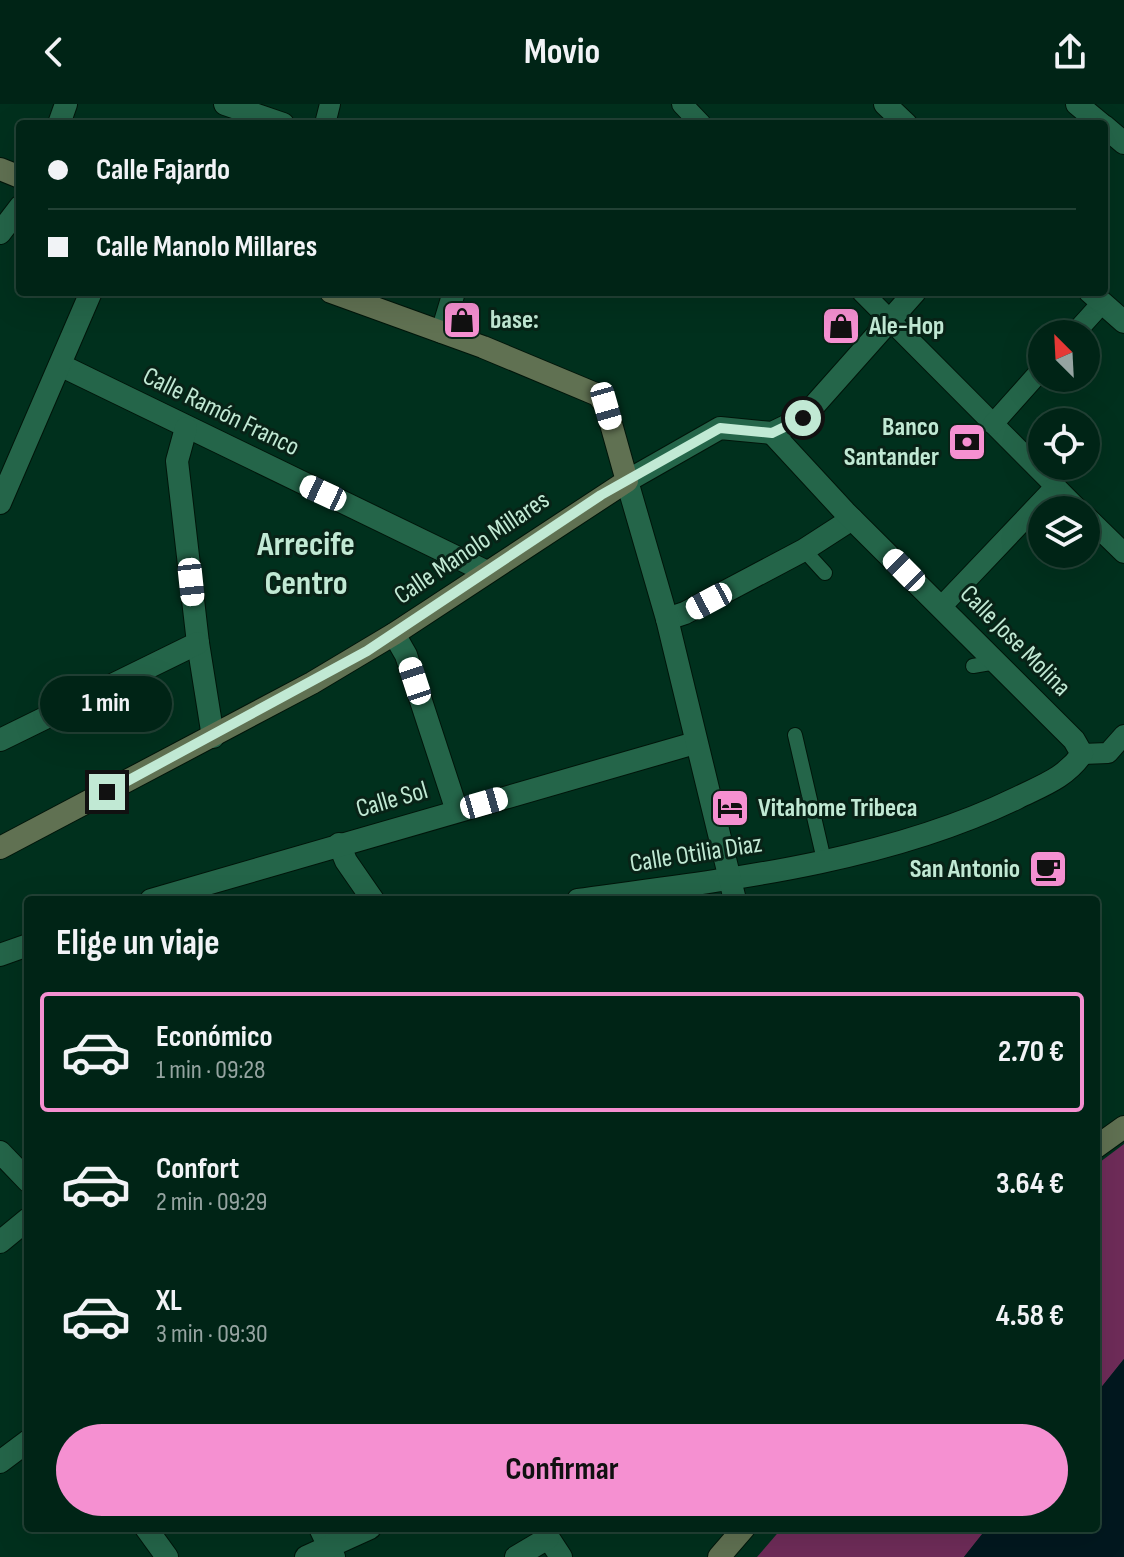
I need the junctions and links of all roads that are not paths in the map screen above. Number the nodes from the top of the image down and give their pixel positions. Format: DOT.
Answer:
graph roads {
  1 [pos="225,104"];
  2 [pos="682,104"];
  3 [pos="885,104"];
  4 [pos="271,120"];
  5 [pos="697,120"];
  6 [pos="902,120"];
  7 [pos="16,212"];
  8 [pos="0,233"];
  9 [pos="89,296"];
  10 [pos="342,296"];
  11 [pos="453,296"];
  12 [pos="866,296"];
  13 [pos="912,296"];
  14 [pos="1096,297"];
  15 [pos="1082,320"];
  16 [pos="891,322"];
  17 [pos="1124,322"];
  18 [pos="442,332"];
  19 [pos="60,365"];
  20 [pos="1028,385"];
  21 [pos="993,424"];
  22 [pos="186,428"];
  23 [pos="772,433"];
  24 [pos="627,481"];
  25 [pos="1055,487"];
  26 [pos="1064,496"];
  27 [pos="0,503"];
  28 [pos="852,519"];
  29 [pos="1100,530"];
  30 [pos="804,550"];
  31 [pos="1124,553"];
  32 [pos="487,572"];
  33 [pos="825,573"];
  34 [pos="941,607"];
  35 [pos="667,619"];
  36 [pos="394,634"];
  37 [pos="198,643"];
  38 [pos="996,662"];
  39 [pos="973,666"];
  40 [pos="795,735"];
  41 [pos="1124,735"];
  42 [pos="213,737"];
  43 [pos="0,740"];
  44 [pos="695,743"];
  45 [pos="1082,754"];
  46 [pos="457,811"];
  47 [pos="339,844"];
  48 [pos="0,848"];
  49 [pos="824,860"];
  50 [pos="732,890"];
  51 [pos="164,896"];
  52 [pos="370,896"];
  53 [pos="640,896"];
  54 [pos="24,946"];
  55 [pos="0,955"];
  56 [pos="1124,1127"];
  57 [pos="1100,1144"];
  58 [pos="0,1152"];
  59 [pos="24,1177"];
  60 [pos="24,1222"];
  61 [pos="0,1242"];
  62 [pos="24,1444"];
  63 [pos="0,1462"];
  64 [pos="149,1532"];
  65 [pos="360,1532"];
  66 [pos="741,1532"];
  67 [pos="545,1533"];
  68 [pos="328,1544"];
  69 [pos="167,1557"];
  70 [pos="306,1557"];
  71 [pos="516,1557"];
  72 [pos="561,1557"];
  73 [pos="719,1557"];
  1 -- 4 [label="street"];
  2 -- 5 [label="street"];
  3 -- 6 [label="street"];
  7 -- 8 [label="street"];
  9 -- 19 [label="street"];
  10 -- 18 [label="main road"];
  11 -- 18 [label="street"];
  12 -- 16 [label="street"];
  13 -- 16 [label="street"];
  14 -- 15 [label="street"];
  14 -- 17 [label="street"];
  16 -- 21 [label="street"];
  16 -- 23 [label="street"];
  18 -- 24 [label="main road"];
  19 -- 22 [label="street, Calle Ramón Franco"];
  19 -- 27 [label="street"];
  20 -- 21 [label="street"];
  21 -- 25 [label="street"];
  22 -- 32 [label="street, Calle Ramón Franco"];
  22 -- 37 [label="street"];
  23 -- 24 [label="street, Calle Manolo Millares"];
  23 -- 28 [label="street, Calle Jose Molina"];
  24 -- 32 [label="main road, Calle Manolo Millares"];
  24 -- 35 [label="street"];
  25 -- 26 [label="street"];
  25 -- 34 [label="street"];
  28 -- 30 [label="street"];
  28 -- 34 [label="street, Calle Jose Molina"];
  29 -- 31 [label="street"];
  30 -- 33 [label="lane"];
  30 -- 35 [label="street"];
  32 -- 36 [label="main road, Calle Manolo Millares"];
  34 -- 38 [label="street, Calle Jose Molina"];
  35 -- 44 [label="street"];
  36 -- 42 [label="main road, Calle Manolo Millares"];
  36 -- 46 [label="street"];
  37 -- 42 [label="street"];
  37 -- 43 [label="street"];
  38 -- 39 [label="lane"];
  38 -- 45 [label="street, Calle Jose Molina"];
  40 -- 49 [label="lane"];
  41 -- 45 [label="street, Calle Otilia Diaz"];
  42 -- 48 [label="main road, Calle Manolo Millares"];
  44 -- 46 [label="street, Calle Sol"];
  44 -- 50 [label="street"];
  45 -- 49 [label="street, Calle Otilia Diaz"];
  46 -- 47 [label="street, Calle Sol"];
  47 -- 51 [label="street, Calle Sol"];
  47 -- 52 [label="street"];
  49 -- 50 [label="street, Calle Otilia Diaz"];
  50 -- 53 [label="street, Calle Otilia Diaz"];
  54 -- 55 [label="street"];
  56 -- 57 [label="main road"];
  58 -- 59 [label="street"];
  60 -- 61 [label="street"];
  62 -- 63 [label="street"];
  64 -- 69 [label="street"];
  65 -- 68 [label="street"];
  66 -- 73 [label="main road"];
  67 -- 71 [label="street"];
  67 -- 72 [label="street"];
  68 -- 70 [label="street"];
}
